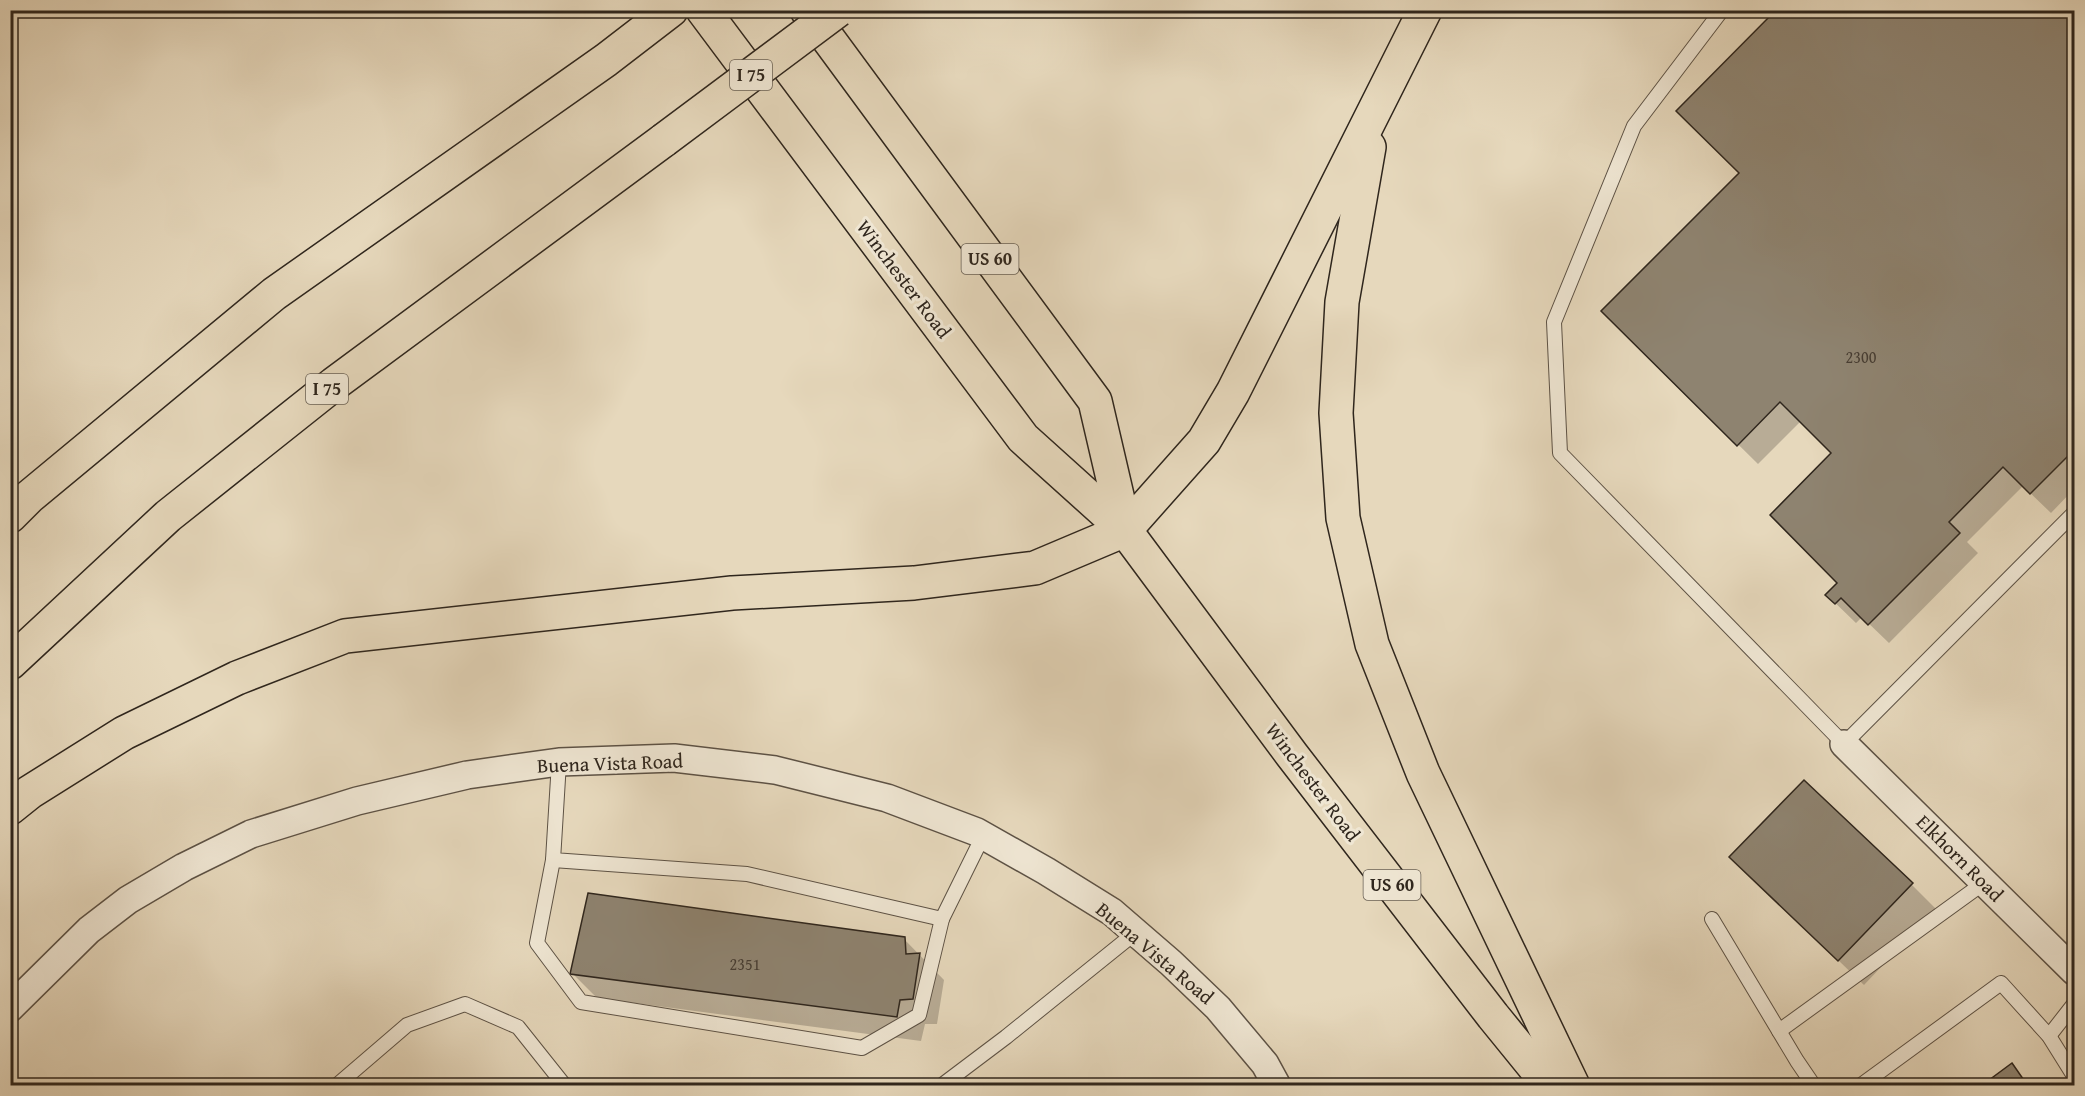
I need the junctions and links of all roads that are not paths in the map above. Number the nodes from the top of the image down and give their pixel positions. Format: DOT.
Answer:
graph roads {
  1 [pos="672,10"];
  2 [pos="703,10"];
  3 [pos="807,10"];
  4 [pos="838,10"];
  5 [pos="1425,10"];
  6 [pos="1722,10"];
  7 [pos="1375,114"];
  8 [pos="2074,513"];
  9 [pos="10,516"];
  10 [pos="1125,530"];
  11 [pos="10,663"];
  12 [pos="1844,744"];
  13 [pos="559,762"];
  14 [pos="10,808"];
  15 [pos="983,836"];
  16 [pos="553,860"];
  17 [pos="1985,882"];
  18 [pos="942,918"];
  19 [pos="1712,919"];
  20 [pos="1135,933"];
  21 [pos="2074,972"];
  22 [pos="2074,1004"];
  23 [pos="10,1008"];
  24 [pos="1779,1031"];
  25 [pos="2049,1036"];
  26 [pos="2074,1076"];
  27 [pos="1272,1084"];
  28 [pos="336,1086"];
  29 [pos="565,1086"];
  30 [pos="941,1086"];
  31 [pos="1550,1086"];
  32 [pos="1573,1086"];
  33 [pos="1814,1086"];
  34 [pos="1860,1086"];
  1 -- 9 [label="highway"];
  2 -- 10 [label="highway, Winchester Road / US 60"];
  3 -- 10 [label="highway, Winchester Road / US 60"];
  4 -- 11 [label="highway, I 75, bridge"];
  5 -- 7 [label="highway"];
  6 -- 12 [label="lane"];
  7 -- 10 [label="highway"];
  7 -- 32 [label="highway"];
  8 -- 12 [label="lane"];
  10 -- 14 [label="highway"];
  10 -- 31 [label="highway, Winchester Road / US 60"];
  12 -- 17 [label="street, Elkhorn Road"];
  13 -- 15 [label="street, Buena Vista Road"];
  13 -- 16 [label="lane"];
  13 -- 23 [label="street, Buena Vista Road"];
  15 -- 18 [label="lane"];
  15 -- 20 [label="street, Buena Vista Road"];
  16 -- 18 [label="lane"];
  16 -- 18 [label="lane"];
  17 -- 21 [label="street, Elkhorn Road"];
  17 -- 24 [label="lane"];
  19 -- 24 [label="lane"];
  20 -- 27 [label="street, Buena Vista Road"];
  20 -- 30 [label="lane"];
  22 -- 25 [label="lane"];
  24 -- 33 [label="lane"];
  25 -- 26 [label="lane"];
  25 -- 34 [label="lane"];
  28 -- 29 [label="lane"];
}
